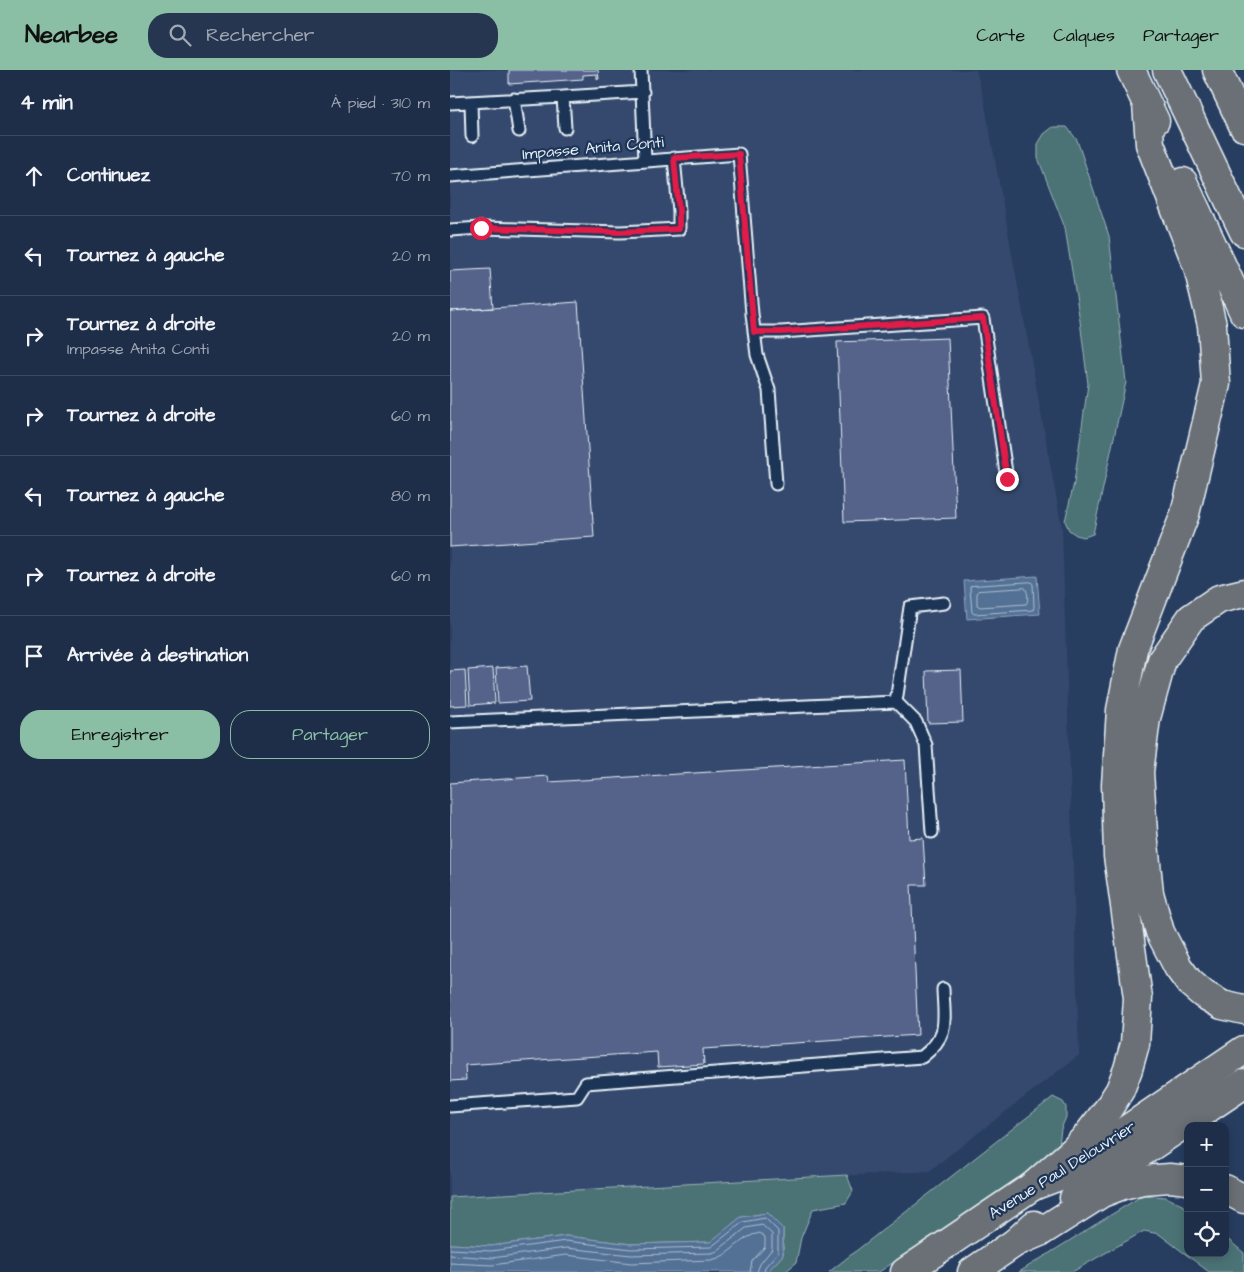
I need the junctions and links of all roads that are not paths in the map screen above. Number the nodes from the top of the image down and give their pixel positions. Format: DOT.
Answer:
graph roads {
  1 [pos="641,70"];
  2 [pos="1131,70"];
  3 [pos="1167,70"];
  4 [pos="1217,70"];
  5 [pos="643,92"];
  6 [pos="563,97"];
  7 [pos="514,99"];
  8 [pos="471,102"];
  9 [pos="450,103"];
  10 [pos="1147,104"];
  11 [pos="1244,127"];
  12 [pos="565,128"];
  13 [pos="519,131"];
  14 [pos="472,136"];
  15 [pos="674,158"];
  16 [pos="645,160"];
  17 [pos="450,176"];
  18 [pos="450,230"];
  19 [pos="1244,232"];
  20 [pos="1244,313"];
  21 [pos="754,332"];
  22 [pos="1007,479"];
  23 [pos="776,484"];
  24 [pos="1244,593"];
  25 [pos="944,603"];
  26 [pos="896,702"];
  27 [pos="450,722"];
  28 [pos="932,832"];
  29 [pos="943,989"];
  30 [pos="1244,1010"];
  31 [pos="1244,1050"];
  32 [pos="1244,1084"];
  33 [pos="450,1106"];
  34 [pos="1184,1180"];
  35 [pos="1033,1186"];
  36 [pos="1229,1191"];
  37 [pos="1244,1199"];
  38 [pos="1016,1242"];
  39 [pos="905,1272"];
  40 [pos="972,1272"];
  1 -- 5 [label="lane"];
  2 -- 10 [label="main road"];
  3 -- 19 [label="main road"];
  4 -- 11 [label="main road"];
  5 -- 6 [label="lane"];
  5 -- 16 [label="lane"];
  6 -- 7 [label="lane"];
  6 -- 12 [label="lane"];
  7 -- 8 [label="lane"];
  7 -- 13 [label="lane"];
  8 -- 9 [label="lane"];
  8 -- 14 [label="lane"];
  10 -- 20 [label="main road"];
  10 -- 35 [label="main road"];
  15 -- 16 [label="lane, Impasse Anita Conti"];
  15 -- 18 [label="lane"];
  15 -- 21 [label="lane, Impasse Anita Conti"];
  16 -- 17 [label="lane, Impasse Anita Conti"];
  21 -- 22 [label="lane"];
  21 -- 23 [label="lane"];
  24 -- 30 [label="main road"];
  25 -- 26 [label="lane"];
  26 -- 27 [label="lane"];
  26 -- 28 [label="lane"];
  29 -- 33 [label="lane"];
  31 -- 35 [label="main road, Avenue Paul Delouvrier"];
  32 -- 38 [label="main road, Avenue Paul Delouvrier"];
  34 -- 38 [label="main road"];
  35 -- 39 [label="main road, Avenue Paul Delouvrier"];
  36 -- 37 [label="main road"];
  38 -- 40 [label="main road, Avenue Paul Delouvrier"];
}
